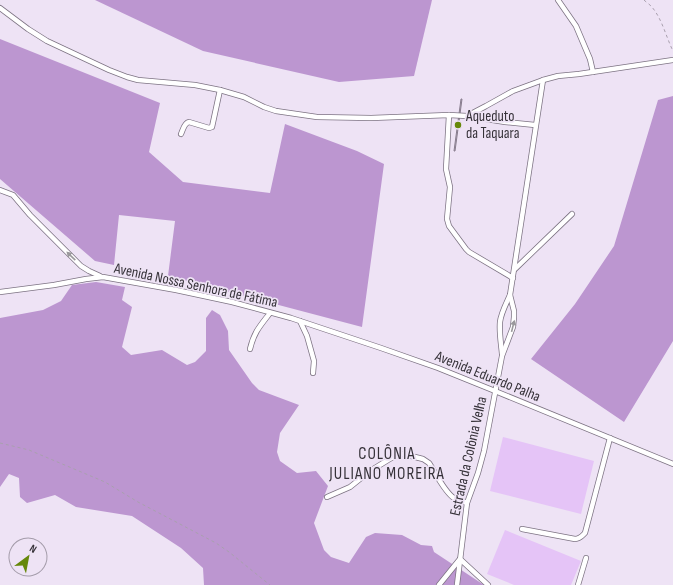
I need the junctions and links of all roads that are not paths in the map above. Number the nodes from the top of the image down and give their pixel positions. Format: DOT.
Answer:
graph roads {
  1 [pos="558,0"];
  2 [pos="0,8"];
  3 [pos="673,60"];
  4 [pos="593,72"];
  5 [pos="542,80"];
  6 [pos="220,90"];
  7 [pos="449,115"];
  8 [pos="467,116"];
  9 [pos="535,125"];
  10 [pos="181,134"];
  11 [pos="0,190"];
  12 [pos="572,214"];
  13 [pos="514,269"];
  14 [pos="104,277"];
  15 [pos="513,278"];
  16 [pos="0,292"];
  17 [pos="510,295"];
  18 [pos="270,313"];
  19 [pos="291,318"];
  20 [pos="300,321"];
  21 [pos="250,349"];
  22 [pos="502,356"];
  23 [pos="313,373"];
  24 [pos="495,391"];
  25 [pos="610,438"];
  26 [pos="673,464"];
  27 [pos="327,497"];
  28 [pos="467,503"];
  29 [pos="522,529"];
  30 [pos="586,558"];
  31 [pos="460,559"];
  32 [pos="439,585"];
  33 [pos="457,585"];
  34 [pos="488,585"];
  35 [pos="578,585"];
  1 -- 4 [label="street"];
  2 -- 6 [label="street"];
  3 -- 4 [label="street"];
  4 -- 5 [label="street"];
  5 -- 8 [label="street"];
  5 -- 9 [label="street, Estrada da Colônia Velha"];
  6 -- 7 [label="street"];
  6 -- 10 [label="street"];
  7 -- 8 [label="street"];
  7 -- 15 [label="street"];
  8 -- 9 [label="street"];
  9 -- 13 [label="street, Estrada da Colônia Velha"];
  14 -- 11 [label="street, one-way"];
  12 -- 13 [label="street"];
  13 -- 15 [label="street, Estrada da Colônia Velha"];
  14 -- 16 [label="street, Avenida Nossa Senhora de Fátima"];
  14 -- 18 [label="street, Avenida Nossa Senhora de Fátima"];
  15 -- 17 [label="street, Estrada da Colônia Velha"];
  17 -- 22 [label="street, Estrada da Colônia Velha"];
  22 -- 17 [label="street, Estrada da Colônia Velha, one-way"];
  18 -- 19 [label="street, Avenida Nossa Senhora de Fátima"];
  18 -- 21 [label="street"];
  19 -- 20 [label="street, Avenida Eduardo Palha"];
  20 -- 23 [label="street"];
  20 -- 24 [label="street, Avenida Eduardo Palha"];
  22 -- 24 [label="street, Estrada da Colônia Velha"];
  24 -- 25 [label="street, Avenida Eduardo Palha"];
  24 -- 28 [label="street, Estrada da Colônia Velha"];
  25 -- 26 [label="street, Avenida Eduardo Palha"];
  25 -- 29 [label="street"];
  27 -- 28 [label="street"];
  28 -- 31 [label="street, Estrada da Colônia Velha"];
  30 -- 35 [label="street"];
  31 -- 32 [label="street"];
  31 -- 33 [label="street, Estrada da Colônia Velha"];
  31 -- 34 [label="street"];
}
